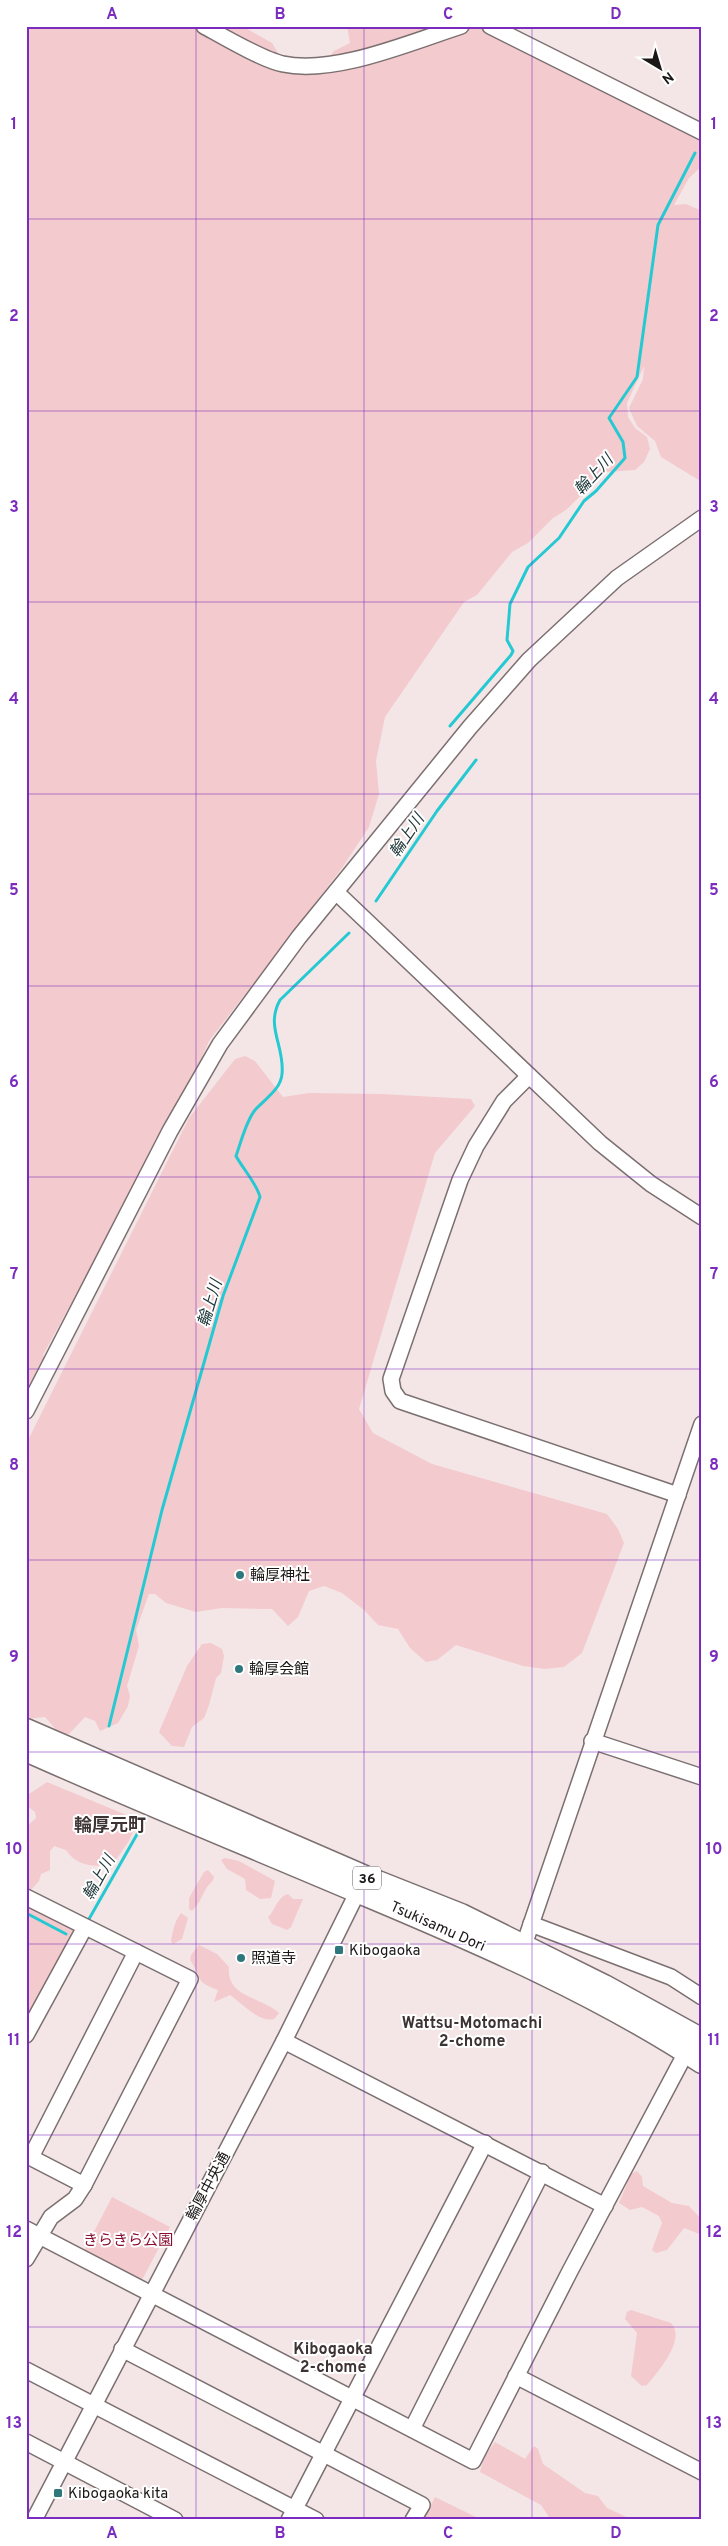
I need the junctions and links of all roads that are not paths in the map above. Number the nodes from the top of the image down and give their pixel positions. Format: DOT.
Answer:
graph roads {
  1 [pos="204,26"];
  2 [pos="461,26"];
  3 [pos="490,26"];
  4 [pos="702,132"];
  5 [pos="702,518"];
  6 [pos="336,892"];
  7 [pos="529,1076"];
  8 [pos="702,1217"];
  9 [pos="26,1410"];
  10 [pos="702,1424"];
  11 [pos="678,1495"];
  12 [pos="26,1730"];
  13 [pos="592,1741"];
  14 [pos="26,1750"];
  15 [pos="702,1777"];
  16 [pos="362,1885"];
  17 [pos="26,1896"];
  18 [pos="531,1924"];
  19 [pos="85,1927"];
  20 [pos="524,1946"];
  21 [pos="136,1952"];
  22 [pos="702,1997"];
  23 [pos="26,2035"];
  24 [pos="284,2041"];
  25 [pos="696,2048"];
  26 [pos="485,2143"];
  27 [pos="28,2156"];
  28 [pos="542,2172"];
  29 [pos="84,2185"];
  30 [pos="605,2206"];
  31 [pos="33,2232"];
  32 [pos="26,2259"];
  33 [pos="152,2293"];
  34 [pos="122,2349"];
  35 [pos="26,2370"];
  36 [pos="516,2376"];
  37 [pos="352,2398"];
  38 [pos="93,2405"];
  39 [pos="412,2429"];
  40 [pos="26,2442"];
  41 [pos="324,2453"];
  42 [pos="64,2463"];
  43 [pos="702,2472"];
  44 [pos="291,2514"];
  45 [pos="34,2520"];
  46 [pos="174,2520"];
  47 [pos="316,2520"];
  48 [pos="413,2520"];
  1 -- 2 [label="street"];
  3 -- 4 [label="street"];
  5 -- 6 [label="street"];
  6 -- 7 [label="street"];
  6 -- 9 [label="street"];
  7 -- 8 [label="street"];
  7 -- 11 [label="street"];
  10 -- 11 [label="street"];
  11 -- 13 [label="street"];
  12 -- 16 [label="highway, Tsukisamu Dori / 36"];
  13 -- 15 [label="street"];
  13 -- 18 [label="street"];
  14 -- 16 [label="highway, Tsukisamu Dori / 36"];
  16 -- 20 [label="highway, Tsukisamu Dori / 36"];
  16 -- 24 [label="street, 輪厚中央通"];
  16 -- 25 [label="highway, Tsukisamu Dori / 36"];
  17 -- 19 [label="street"];
  18 -- 20 [label="street"];
  18 -- 22 [label="street"];
  19 -- 21 [label="street"];
  19 -- 23 [label="street"];
  20 -- 25 [label="highway, Tsukisamu Dori / 36"];
  21 -- 27 [label="street"];
  21 -- 29 [label="street"];
  24 -- 26 [label="street"];
  24 -- 33 [label="street, 輪厚中央通"];
  25 -- 30 [label="street"];
  26 -- 28 [label="street"];
  26 -- 37 [label="street"];
  27 -- 29 [label="street"];
  28 -- 30 [label="street"];
  28 -- 39 [label="street"];
  29 -- 31 [label="street"];
  30 -- 36 [label="street"];
  31 -- 32 [label="street"];
  31 -- 33 [label="street"];
  33 -- 34 [label="street, 輪厚中央通"];
  33 -- 37 [label="street"];
  34 -- 38 [label="street, 輪厚中央通"];
  34 -- 41 [label="street"];
  35 -- 38 [label="street"];
  36 -- 39 [label="street"];
  36 -- 43 [label="street"];
  37 -- 39 [label="street"];
  37 -- 41 [label="street"];
  38 -- 42 [label="street, 輪厚中央通"];
  38 -- 44 [label="street"];
  40 -- 42 [label="street"];
  41 -- 44 [label="street"];
  41 -- 48 [label="street"];
  42 -- 45 [label="street, 輪厚中央通"];
  42 -- 46 [label="street"];
  44 -- 47 [label="street"];
}
